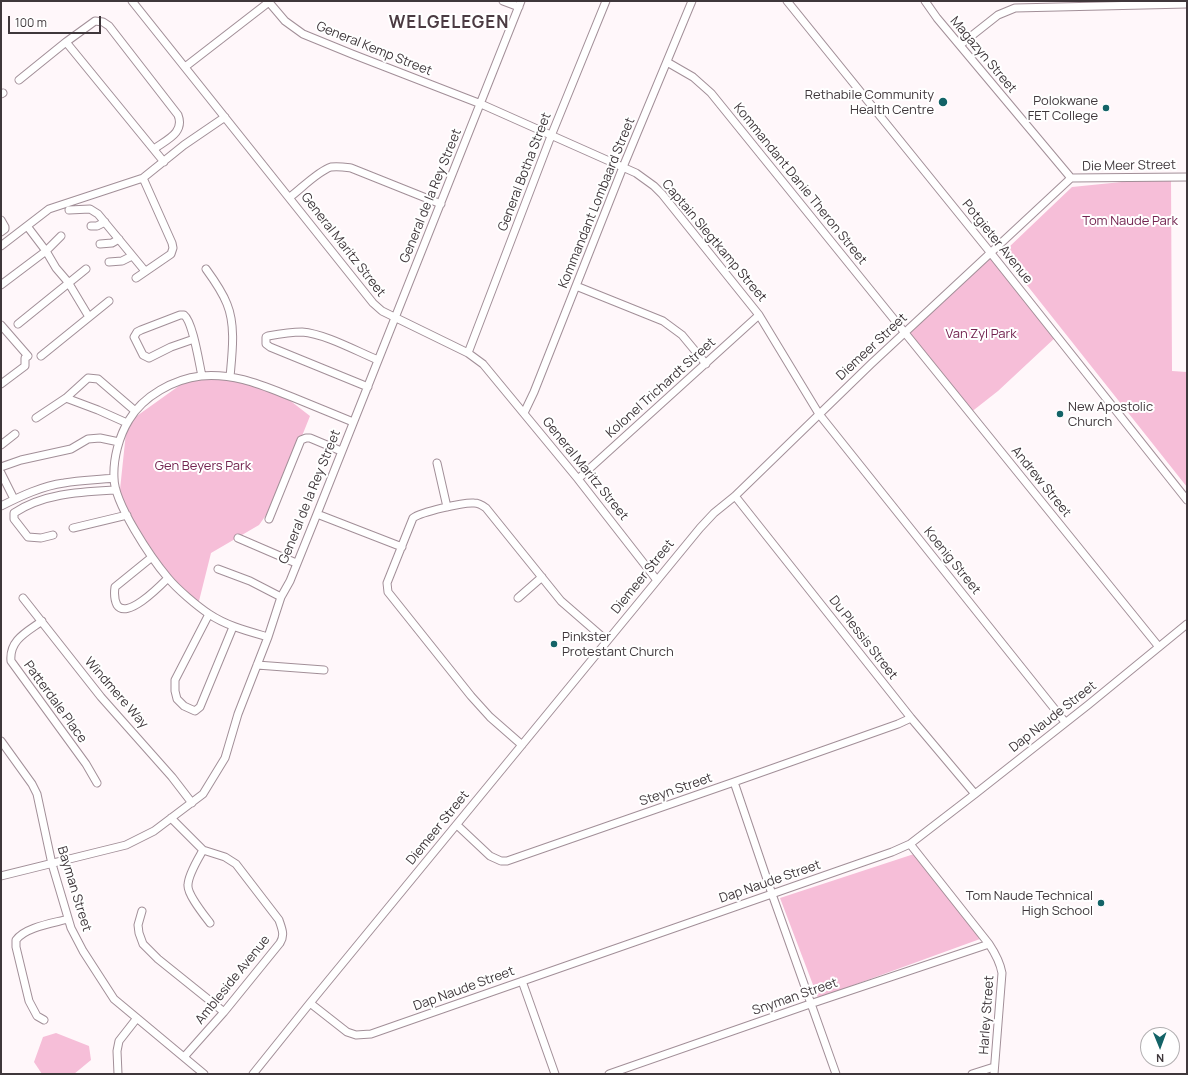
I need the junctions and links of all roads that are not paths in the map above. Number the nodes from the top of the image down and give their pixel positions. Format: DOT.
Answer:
graph roads {
  1 [pos="132,1"];
  2 [pos="268,1"];
  3 [pos="503,1"];
  4 [pos="606,1"];
  5 [pos="692,1"];
  6 [pos="790,1"];
  7 [pos="925,1"];
  8 [pos="520,4"];
  9 [pos="1187,4"];
  10 [pos="66,42"];
  11 [pos="960,45"];
  12 [pos="667,62"];
  13 [pos="185,67"];
  14 [pos="19,80"];
  15 [pos="480,104"];
  16 [pos="225,117"];
  17 [pos="552,136"];
  18 [pos="154,149"];
  19 [pos="164,162"];
  20 [pos="623,168"];
  21 [pos="1187,177"];
  22 [pos="143,178"];
  23 [pos="1071,178"];
  24 [pos="290,197"];
  25 [pos="440,204"];
  26 [pos="69,210"];
  27 [pos="1,220"];
  28 [pos="105,222"];
  29 [pos="27,226"];
  30 [pos="91,226"];
  31 [pos="1,232"];
  32 [pos="62,236"];
  33 [pos="119,239"];
  34 [pos="100,244"];
  35 [pos="1,246"];
  36 [pos="46,251"];
  37 [pos="990,252"];
  38 [pos="132,256"];
  39 [pos="110,262"];
  40 [pos="86,268"];
  41 [pos="206,269"];
  42 [pos="145,271"];
  43 [pos="136,278"];
  44 [pos="68,282"];
  45 [pos="1,285"];
  46 [pos="576,286"];
  47 [pos="109,301"];
  48 [pos="759,315"];
  49 [pos="89,317"];
  50 [pos="395,318"];
  51 [pos="18,324"];
  52 [pos="2,328"];
  53 [pos="905,332"];
  54 [pos="194,339"];
  55 [pos="468,353"];
  56 [pos="41,356"];
  57 [pos="378,360"];
  58 [pos="706,364"];
  59 [pos="202,376"];
  60 [pos="230,377"];
  61 [pos="1,384"];
  62 [pos="368,387"];
  63 [pos="66,398"];
  64 [pos="134,410"];
  65 [pos="524,413"];
  66 [pos="819,414"];
  67 [pos="36,418"];
  68 [pos="353,422"];
  69 [pos="127,424"];
  70 [pos="15,434"];
  71 [pos="119,442"];
  72 [pos="1,445"];
  73 [pos="341,450"];
  74 [pos="437,463"];
  75 [pos="1,467"];
  76 [pos="1,474"];
  77 [pos="114,478"];
  78 [pos="578,479"];
  79 [pos="116,490"];
  80 [pos="735,496"];
  81 [pos="14,499"];
  82 [pos="1187,500"];
  83 [pos="1,506"];
  84 [pos="447,507"];
  85 [pos="317,514"];
  86 [pos="127,515"];
  87 [pos="269,519"];
  88 [pos="73,528"];
  89 [pos="53,535"];
  90 [pos="238,538"];
  91 [pos="402,547"];
  92 [pos="152,557"];
  93 [pos="296,563"];
  94 [pos="218,569"];
  95 [pos="542,577"];
  96 [pos="168,578"];
  97 [pos="656,579"];
  98 [pos="281,597"];
  99 [pos="23,598"];
  100 [pos="518,598"];
  101 [pos="209,614"];
  102 [pos="42,621"];
  103 [pos="1187,624"];
  104 [pos="233,628"];
  105 [pos="268,637"];
  106 [pos="606,641"];
  107 [pos="1159,647"];
  108 [pos="257,665"];
  109 [pos="324,670"];
  110 [pos="911,718"];
  111 [pos="1065,722"];
  112 [pos="1,741"];
  113 [pos="522,745"];
  114 [pos="734,782"];
  115 [pos="96,783"];
  116 [pos="975,794"];
  117 [pos="192,803"];
  118 [pos="171,818"];
  119 [pos="457,825"];
  120 [pos="910,844"];
  121 [pos="203,850"];
  122 [pos="415,863"];
  123 [pos="52,864"];
  124 [pos="421,869"];
  125 [pos="1,876"];
  126 [pos="772,894"];
  127 [pos="142,911"];
  128 [pos="68,919"];
  129 [pos="210,922"];
  130 [pos="989,944"];
  131 [pos="522,981"];
  132 [pos="310,1002"];
  133 [pos="810,1004"];
  134 [pos="224,1012"];
  135 [pos="137,1018"];
  136 [pos="44,1020"];
  137 [pos="184,1057"];
  138 [pos="994,1070"];
  139 [pos="118,1074"];
  140 [pos="204,1074"];
  141 [pos="253,1074"];
  142 [pos="555,1074"];
  143 [pos="609,1074"];
  144 [pos="836,1074"];
  145 [pos="972,1074"];
  1 -- 13 [label="street, General Maritz Street"];
  2 -- 13 [label="street"];
  2 -- 15 [label="street, General Kemp Street"];
  3 -- 8 [label="street"];
  4 -- 17 [label="street, General Botha Street"];
  5 -- 12 [label="street, Kommandant Lombaard Street"];
  6 -- 37 [label="street, Potgieter Avenue"];
  7 -- 11 [label="street, Magazyn Street"];
  8 -- 15 [label="street, General de la Rey Street"];
  9 -- 11 [label="street"];
  10 -- 14 [label="street"];
  10 -- 18 [label="street"];
  10 -- 18 [label="street"];
  11 -- 23 [label="street, Magazyn Street"];
  12 -- 20 [label="street, Kommandant Lombaard Street"];
  12 -- 53 [label="street, Kommandant Danie Theron Street"];
  13 -- 16 [label="street, General Maritz Street"];
  15 -- 17 [label="street, Captain Slegtkamp Street"];
  15 -- 25 [label="street, General de la Rey Street"];
  16 -- 19 [label="street"];
  16 -- 24 [label="street, General Maritz Street"];
  17 -- 20 [label="street, Captain Slegtkamp Street"];
  17 -- 55 [label="street, General Botha Street"];
  18 -- 19 [label="street"];
  19 -- 22 [label="street"];
  20 -- 46 [label="street, Kommandant Lombaard Street"];
  20 -- 48 [label="street, Captain Slegtkamp Street"];
  21 -- 23 [label="street, Die Meer Street"];
  22 -- 29 [label="street"];
  22 -- 42 [label="street"];
  23 -- 37 [label="street, Diemeer Street"];
  24 -- 25 [label="street"];
  24 -- 50 [label="street, General Maritz Street"];
  25 -- 50 [label="street, General de la Rey Street"];
  26 -- 28 [label="street"];
  27 -- 31 [label="street"];
  28 -- 30 [label="street"];
  28 -- 33 [label="street"];
  29 -- 35 [label="street"];
  29 -- 36 [label="street"];
  32 -- 36 [label="street"];
  33 -- 34 [label="street"];
  33 -- 38 [label="street"];
  36 -- 44 [label="street"];
  36 -- 45 [label="street"];
  37 -- 53 [label="street, Diemeer Street"];
  37 -- 82 [label="street, Potgieter Avenue"];
  38 -- 39 [label="street"];
  38 -- 42 [label="street"];
  40 -- 44 [label="street"];
  41 -- 60 [label="street"];
  42 -- 43 [label="street"];
  44 -- 49 [label="street"];
  44 -- 51 [label="street"];
  46 -- 58 [label="street"];
  46 -- 65 [label="street, Kommandant Lombaard Street"];
  47 -- 49 [label="street"];
  48 -- 58 [label="street, Kolonel Trichardt Street"];
  48 -- 66 [label="street, Captain Slegtkamp Street"];
  49 -- 56 [label="street"];
  50 -- 55 [label="street, General Maritz Street"];
  50 -- 57 [label="street, General de la Rey Street"];
  52 -- 61 [label="street"];
  53 -- 66 [label="street, Diemeer Street"];
  53 -- 107 [label="street, Andrew Street"];
  54 -- 54 [label="street"];
  54 -- 59 [label="street"];
  55 -- 65 [label="street, General Maritz Street"];
  57 -- 62 [label="street, General de la Rey Street"];
  57 -- 62 [label="street"];
  58 -- 78 [label="street, Kolonel Trichardt Street"];
  59 -- 60 [label="street"];
  59 -- 64 [label="street"];
  60 -- 68 [label="street"];
  62 -- 68 [label="street, General de la Rey Street"];
  63 -- 64 [label="street"];
  63 -- 67 [label="street"];
  63 -- 69 [label="street"];
  64 -- 69 [label="street"];
  65 -- 78 [label="street, General Maritz Street"];
  66 -- 80 [label="street, Diemeer Street"];
  66 -- 111 [label="street, Koenig Street"];
  68 -- 73 [label="street, General de la Rey Street"];
  69 -- 71 [label="street"];
  70 -- 72 [label="street"];
  71 -- 75 [label="street"];
  71 -- 77 [label="street"];
  73 -- 85 [label="street, General de la Rey Street"];
  73 -- 87 [label="street"];
  74 -- 84 [label="street"];
  76 -- 81 [label="street"];
  77 -- 79 [label="street"];
  77 -- 81 [label="street"];
  78 -- 97 [label="street, General Maritz Street"];
  79 -- 86 [label="street"];
  79 -- 89 [label="street"];
  80 -- 97 [label="street, Diemeer Street"];
  80 -- 110 [label="street, Du Plessis Street"];
  81 -- 83 [label="street"];
  84 -- 91 [label="street"];
  84 -- 95 [label="street"];
  85 -- 91 [label="street"];
  85 -- 93 [label="street, General de la Rey Street"];
  86 -- 88 [label="street"];
  86 -- 92 [label="street"];
  90 -- 93 [label="street"];
  91 -- 113 [label="street"];
  92 -- 96 [label="street"];
  92 -- 96 [label="street"];
  93 -- 98 [label="street, General de la Rey Street"];
  94 -- 98 [label="street"];
  95 -- 100 [label="street"];
  95 -- 106 [label="street"];
  96 -- 101 [label="street"];
  97 -- 106 [label="street, Diemeer Street"];
  98 -- 105 [label="street, General de la Rey Street"];
  99 -- 102 [label="street, Windmere Way"];
  101 -- 104 [label="street"];
  101 -- 104 [label="street"];
  102 -- 115 [label="street, Patterdale Place"];
  102 -- 117 [label="street, Windmere Way"];
  103 -- 107 [label="street, Dap Naude Street"];
  104 -- 105 [label="street"];
  105 -- 108 [label="street, General de la Rey Street"];
  106 -- 113 [label="street, Diemeer Street"];
  107 -- 111 [label="street, Dap Naude Street"];
  108 -- 109 [label="street"];
  108 -- 117 [label="street, General de la Rey Street"];
  110 -- 114 [label="street, Steyn Street"];
  110 -- 116 [label="street, Du Plessis Street"];
  111 -- 116 [label="street, Dap Naude Street"];
  112 -- 123 [label="street, Bayman Street"];
  113 -- 119 [label="street, Diemeer Street"];
  114 -- 119 [label="street, Steyn Street"];
  114 -- 126 [label="street"];
  116 -- 120 [label="street, Dap Naude Street"];
  117 -- 118 [label="street, General de la Rey Street"];
  118 -- 121 [label="street, Ambleside Avenue"];
  118 -- 123 [label="street, General de la Rey Street"];
  119 -- 124 [label="street, Diemeer Street"];
  120 -- 126 [label="street, Dap Naude Street"];
  120 -- 130 [label="street, Harley Street"];
  121 -- 129 [label="street"];
  121 -- 134 [label="street, Ambleside Avenue"];
  122 -- 124 [label="street"];
  123 -- 125 [label="street, General de la Rey Street"];
  123 -- 128 [label="street, Bayman Street"];
  124 -- 132 [label="street, Diemeer Street"];
  126 -- 131 [label="street, Dap Naude Street"];
  126 -- 133 [label="street"];
  127 -- 134 [label="street"];
  128 -- 135 [label="street, Bayman Street"];
  128 -- 136 [label="street"];
  130 -- 133 [label="street, Snyman Street"];
  130 -- 138 [label="street, Harley Street"];
  131 -- 132 [label="street, Dap Naude Street"];
  131 -- 142 [label="street"];
  132 -- 141 [label="street, Diemeer Street"];
  133 -- 143 [label="street, Snyman Street"];
  133 -- 144 [label="street"];
  134 -- 137 [label="street, Ambleside Avenue"];
  135 -- 137 [label="street, Bayman Street"];
  135 -- 139 [label="street"];
  137 -- 140 [label="street, Bayman Street"];
  138 -- 145 [label="street"];
}
